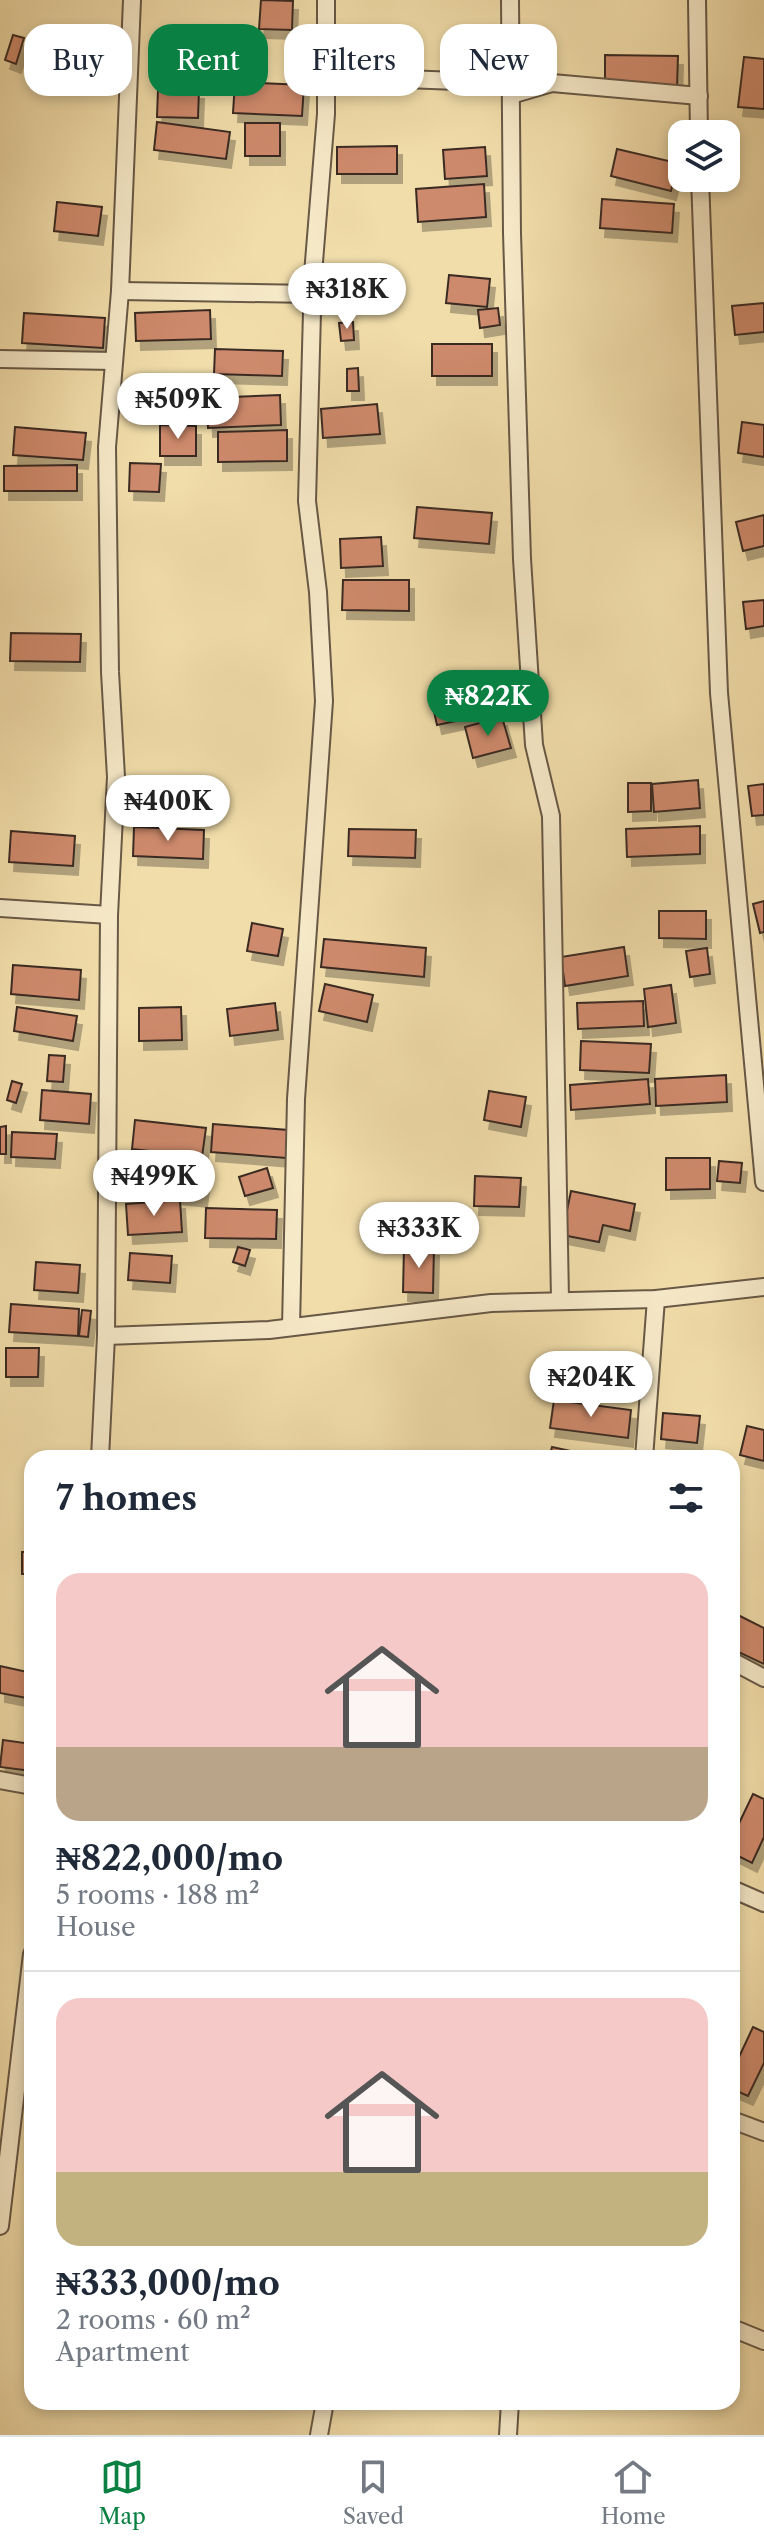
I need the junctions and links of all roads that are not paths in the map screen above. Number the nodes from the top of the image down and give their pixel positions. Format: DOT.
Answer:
graph roads {
  1 [pos="132,0"];
  2 [pos="326,0"];
  3 [pos="510,0"];
  4 [pos="697,0"];
  5 [pos="326,24"];
  6 [pos="510,24"];
  7 [pos="557,83"];
  8 [pos="325,96"];
  9 [pos="511,96"];
  10 [pos="699,96"];
  11 [pos="699,120"];
  12 [pos="701,192"];
  13 [pos="120,291"];
  14 [pos="312,294"];
  15 [pos="0,359"];
  16 [pos="114,361"];
  17 [pos="0,908"];
  18 [pos="109,915"];
  19 [pos="759,1071"];
  20 [pos="764,1182"];
  21 [pos="764,1287"];
  22 [pos="560,1299"];
  23 [pos="656,1299"];
  24 [pos="291,1327"];
  25 [pos="106,1336"];
  26 [pos="100,1450"];
  27 [pos="645,1450"];
  28 [pos="740,1665"];
  29 [pos="764,1678"];
  30 [pos="0,1780"];
  31 [pos="24,1784"];
  32 [pos="740,1892"];
  33 [pos="764,1903"];
  34 [pos="24,2081"];
  35 [pos="740,2123"];
  36 [pos="764,2132"];
  37 [pos="1,2217"];
  38 [pos="740,2331"];
  39 [pos="764,2341"];
  40 [pos="324,2410"];
  41 [pos="510,2410"];
  42 [pos="319,2435"];
  43 [pos="508,2435"];
  1 -- 13 [label="street"];
  2 -- 5 [label="street"];
  3 -- 6 [label="street"];
  4 -- 10 [label="street"];
  7 -- 10 [label="street"];
  8 -- 14 [label="street"];
  9 -- 22 [label="street"];
  10 -- 11 [label="street"];
  12 -- 19 [label="street"];
  13 -- 14 [label="street"];
  13 -- 16 [label="street"];
  14 -- 24 [label="street"];
  15 -- 16 [label="street"];
  16 -- 18 [label="street"];
  17 -- 18 [label="street"];
  18 -- 25 [label="street"];
  19 -- 20 [label="street"];
  21 -- 23 [label="street"];
  22 -- 23 [label="street"];
  22 -- 24 [label="street"];
  23 -- 27 [label="street"];
  24 -- 25 [label="street"];
  25 -- 26 [label="street"];
  28 -- 29 [label="street"];
  30 -- 31 [label="street"];
  32 -- 33 [label="street"];
  34 -- 37 [label="street"];
  35 -- 36 [label="street"];
  38 -- 39 [label="street"];
  40 -- 42 [label="street"];
  41 -- 43 [label="street"];
}
